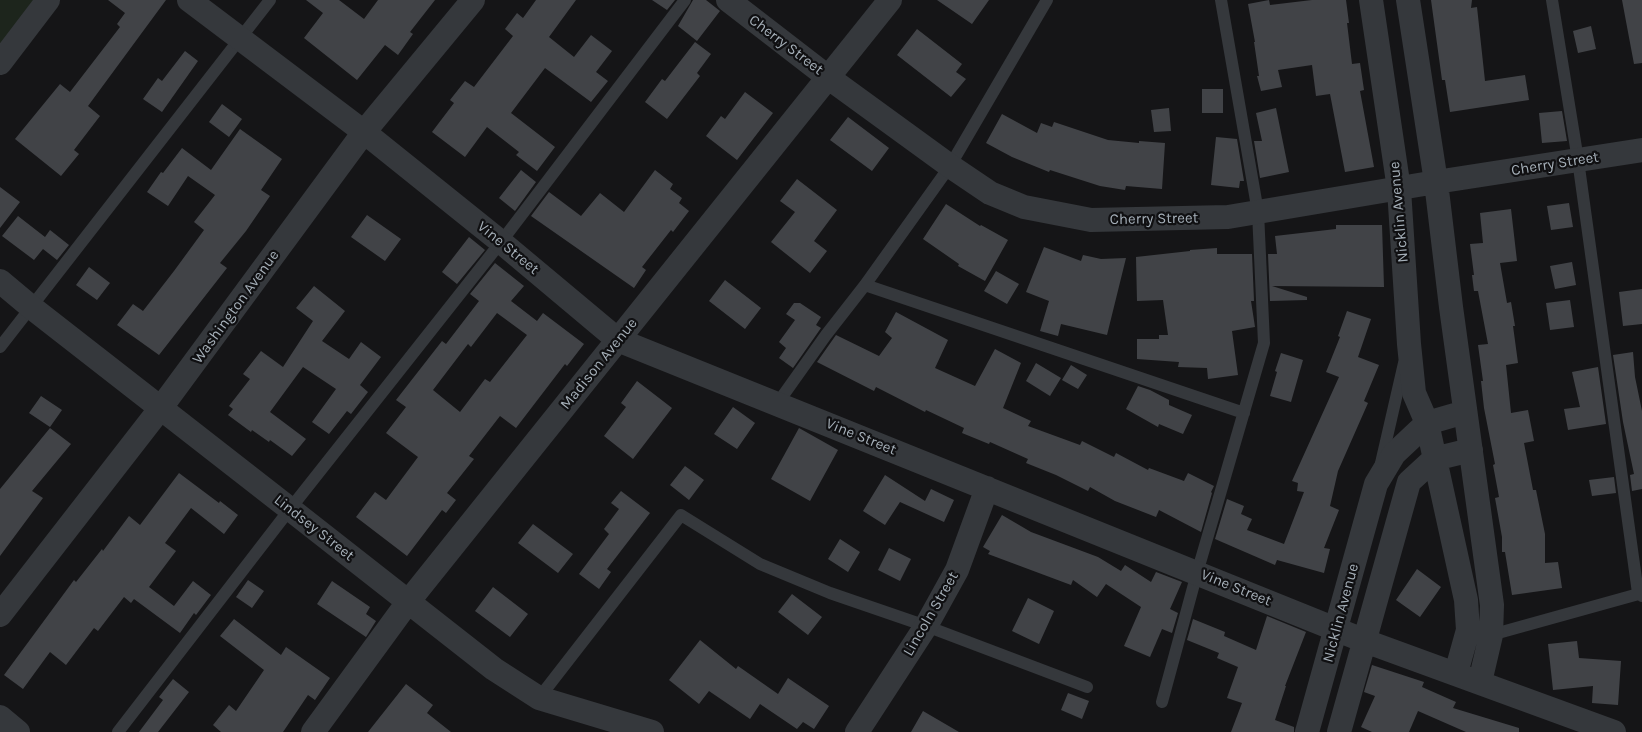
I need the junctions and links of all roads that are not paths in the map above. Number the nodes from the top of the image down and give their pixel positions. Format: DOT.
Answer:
graph roads {
  1 [pos="48,0"];
  2 [pos="189,0"];
  3 [pos="270,0"];
  4 [pos="473,0"];
  5 [pos="685,0"];
  6 [pos="728,0"];
  7 [pos="890,0"];
  8 [pos="1047,0"];
  9 [pos="1221,0"];
  10 [pos="1370,0"];
  11 [pos="1408,0"];
  12 [pos="1552,0"];
  13 [pos="240,38"];
  14 [pos="0,63"];
  15 [pos="829,78"];
  16 [pos="364,132"];
  17 [pos="1642,150"];
  18 [pos="1578,160"];
  19 [pos="950,166"];
  20 [pos="1436,182"];
  21 [pos="1399,189"];
  22 [pos="1258,212"];
  23 [pos="501,242"];
  24 [pos="0,281"];
  25 [pos="865,285"];
  26 [pos="31,307"];
  27 [pos="618,340"];
  28 [pos="1409,344"];
  29 [pos="0,347"];
  30 [pos="777,404"];
  31 [pos="160,409"];
  32 [pos="1465,412"];
  33 [pos="1244,413"];
  34 [pos="1427,423"];
  35 [pos="1470,450"];
  36 [pos="1434,459"];
  37 [pos="1376,484"];
  38 [pos="987,488"];
  39 [pos="290,509"];
  40 [pos="1197,573"];
  41 [pos="1641,594"];
  42 [pos="408,602"];
  43 [pos="0,615"];
  44 [pos="926,626"];
  45 [pos="1336,629"];
  46 [pos="1491,635"];
  47 [pos="1365,641"];
  48 [pos="1456,673"];
  49 [pos="1480,682"];
  50 [pos="1087,687"];
  51 [pos="539,698"];
  52 [pos="1162,702"];
  53 [pos="0,718"];
  54 [pos="18,732"];
  55 [pos="118,732"];
  56 [pos="314,732"];
  57 [pos="652,732"];
  58 [pos="857,732"];
  59 [pos="1308,732"];
  60 [pos="1339,732"];
  61 [pos="1614,732"];
  1 -- 14 [label="street"];
  2 -- 13 [label="street, Vine Street"];
  3 -- 13 [label="lane"];
  4 -- 16 [label="street, Washington Avenue"];
  5 -- 23 [label="lane"];
  6 -- 15 [label="street, Cherry Street"];
  7 -- 15 [label="street, Madison Avenue"];
  8 -- 19 [label="lane"];
  9 -- 22 [label="lane"];
  10 -- 21 [label="street, Nicklin Avenue"];
  11 -- 20 [label="street"];
  12 -- 18 [label="lane"];
  13 -- 16 [label="street, Vine Street"];
  13 -- 26 [label="lane"];
  15 -- 19 [label="street, Cherry Street"];
  15 -- 27 [label="street, Madison Avenue"];
  16 -- 23 [label="street, Vine Street"];
  16 -- 31 [label="street, Washington Avenue"];
  17 -- 18 [label="street, Cherry Street"];
  18 -- 20 [label="street, Cherry Street"];
  18 -- 41 [label="lane"];
  19 -- 22 [label="street, Cherry Street"];
  19 -- 25 [label="lane"];
  20 -- 21 [label="street, Cherry Street"];
  20 -- 32 [label="street"];
  21 -- 22 [label="street, Cherry Street"];
  21 -- 28 [label="street, Nicklin Avenue"];
  22 -- 33 [label="lane"];
  23 -- 27 [label="street, Vine Street"];
  23 -- 39 [label="lane"];
  24 -- 26 [label="street, Lindsey Street"];
  25 -- 30 [label="lane"];
  25 -- 33 [label="lane"];
  26 -- 29 [label="lane"];
  26 -- 31 [label="street, Lindsey Street"];
  27 -- 30 [label="street, Vine Street"];
  27 -- 42 [label="street, Madison Avenue"];
  28 -- 34 [label="street, Nicklin Avenue"];
  28 -- 37 [label="lane"];
  30 -- 38 [label="street, Vine Street"];
  31 -- 39 [label="street, Lindsey Street"];
  31 -- 43 [label="street, Washington Avenue"];
  32 -- 34 [label="street, Nicklin Avenue"];
  32 -- 35 [label="street"];
  33 -- 40 [label="lane"];
  34 -- 36 [label="street, Nicklin Avenue"];
  34 -- 37 [label="street, Nicklin Avenue"];
  35 -- 36 [label="street, Nicklin Avenue"];
  35 -- 46 [label="street"];
  36 -- 47 [label="street, Nicklin Avenue"];
  36 -- 48 [label="street, Nicklin Avenue"];
  37 -- 45 [label="street, Nicklin Avenue"];
  38 -- 40 [label="street, Vine Street"];
  38 -- 44 [label="street, Lincoln Street"];
  39 -- 42 [label="street, Lindsey Street"];
  39 -- 55 [label="lane"];
  40 -- 45 [label="street, Vine Street"];
  40 -- 52 [label="lane"];
  41 -- 46 [label="lane"];
  42 -- 51 [label="street, Lindsey Street"];
  42 -- 56 [label="street, Madison Avenue"];
  44 -- 50 [label="lane"];
  44 -- 51 [label="lane"];
  44 -- 58 [label="street, Lincoln Street"];
  45 -- 47 [label="street, Vine Street"];
  45 -- 59 [label="street, Nicklin Avenue"];
  46 -- 49 [label="street"];
  47 -- 48 [label="street, Vine Street"];
  47 -- 60 [label="street, Nicklin Avenue"];
  48 -- 49 [label="street, Vine Street"];
  49 -- 61 [label="street, Vine Street"];
  51 -- 57 [label="street, Lindsey Street"];
  53 -- 54 [label="street"];
}
